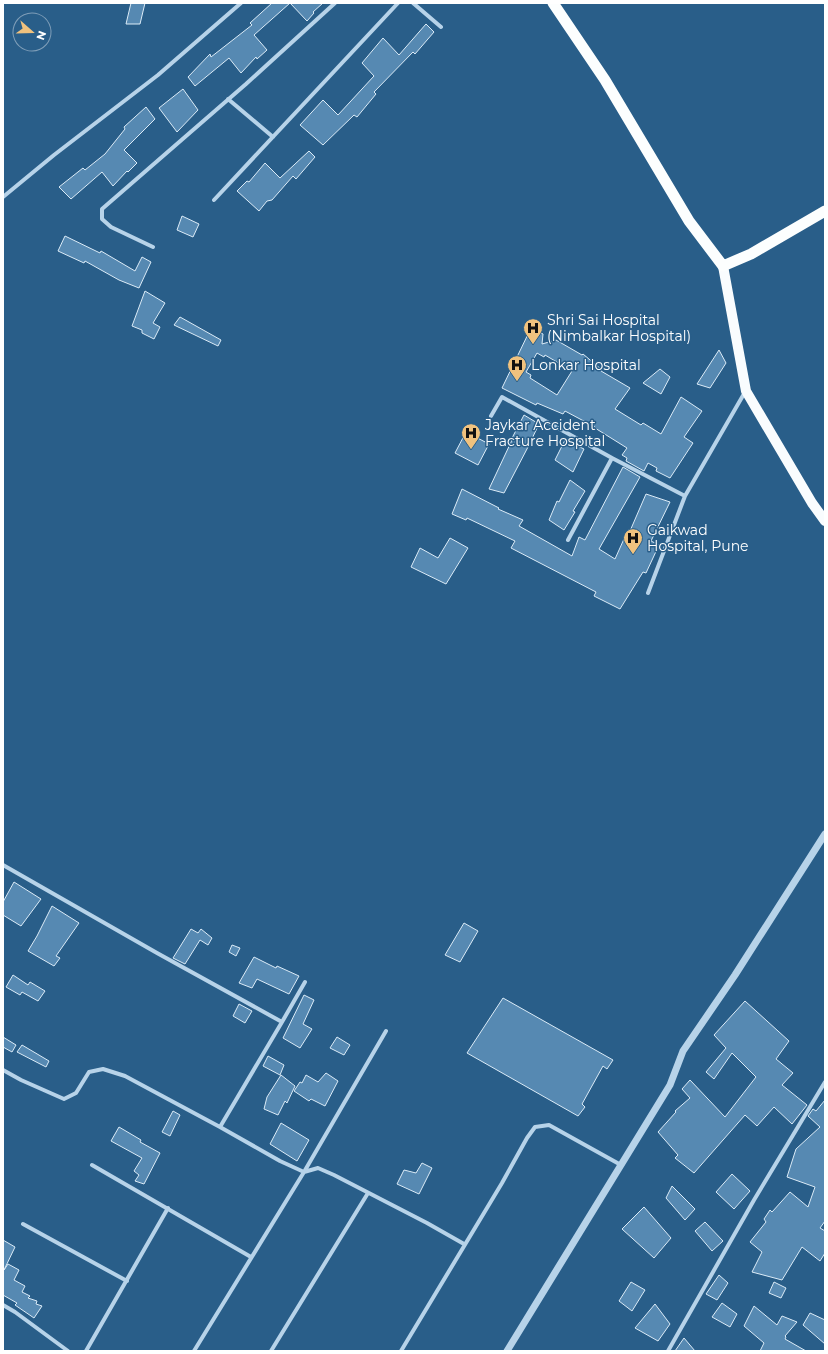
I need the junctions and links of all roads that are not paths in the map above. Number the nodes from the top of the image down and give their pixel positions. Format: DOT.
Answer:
graph roads {
  1 [pos="241,3"];
  2 [pos="335,3"];
  3 [pos="398,3"];
  4 [pos="413,3"];
  5 [pos="553,3"];
  6 [pos="441,27"];
  7 [pos="228,99"];
  8 [pos="273,137"];
  9 [pos="3,197"];
  10 [pos="214,200"];
  11 [pos="825,211"];
  12 [pos="153,247"];
  13 [pos="723,266"];
  14 [pos="746,392"];
  15 [pos="490,416"];
  16 [pos="612,458"];
  17 [pos="685,496"];
  18 [pos="825,521"];
  19 [pos="568,540"];
  20 [pos="648,593"];
  21 [pos="825,834"];
  22 [pos="3,864"];
  23 [pos="305,982"];
  24 [pos="282,1022"];
  25 [pos="386,1031"];
  26 [pos="3,1070"];
  27 [pos="825,1082"];
  28 [pos="220,1127"];
  29 [pos="92,1165"];
  30 [pos="621,1165"];
  31 [pos="304,1172"];
  32 [pos="368,1193"];
  33 [pos="168,1208"];
  34 [pos="23,1224"];
  35 [pos="464,1244"];
  36 [pos="251,1257"];
  37 [pos="128,1281"];
  38 [pos="3,1305"];
  39 [pos="68,1351"];
  40 [pos="86,1351"];
  41 [pos="194,1351"];
  42 [pos="271,1351"];
  43 [pos="401,1351"];
  44 [pos="507,1351"];
  45 [pos="668,1351"];
  1 -- 9 [label="street"];
  2 -- 7 [label="street"];
  3 -- 8 [label="street"];
  4 -- 6 [label="street"];
  5 -- 13 [label="highway"];
  7 -- 8 [label="street"];
  7 -- 12 [label="street"];
  8 -- 10 [label="street"];
  11 -- 13 [label="highway"];
  13 -- 14 [label="main road"];
  14 -- 17 [label="street"];
  14 -- 18 [label="main road"];
  15 -- 16 [label="street"];
  16 -- 17 [label="street"];
  16 -- 19 [label="street"];
  17 -- 20 [label="street"];
  21 -- 30 [label="street"];
  22 -- 24 [label="street"];
  23 -- 24 [label="street"];
  24 -- 28 [label="street"];
  25 -- 31 [label="street"];
  26 -- 28 [label="street"];
  27 -- 45 [label="street"];
  28 -- 31 [label="street"];
  29 -- 33 [label="street"];
  30 -- 35 [label="street"];
  30 -- 44 [label="street"];
  31 -- 32 [label="street"];
  31 -- 36 [label="street"];
  32 -- 35 [label="street"];
  32 -- 42 [label="street"];
  33 -- 36 [label="street"];
  33 -- 37 [label="street"];
  34 -- 37 [label="street"];
  35 -- 43 [label="street"];
  36 -- 41 [label="street"];
  37 -- 40 [label="street"];
  38 -- 39 [label="street"];
}
